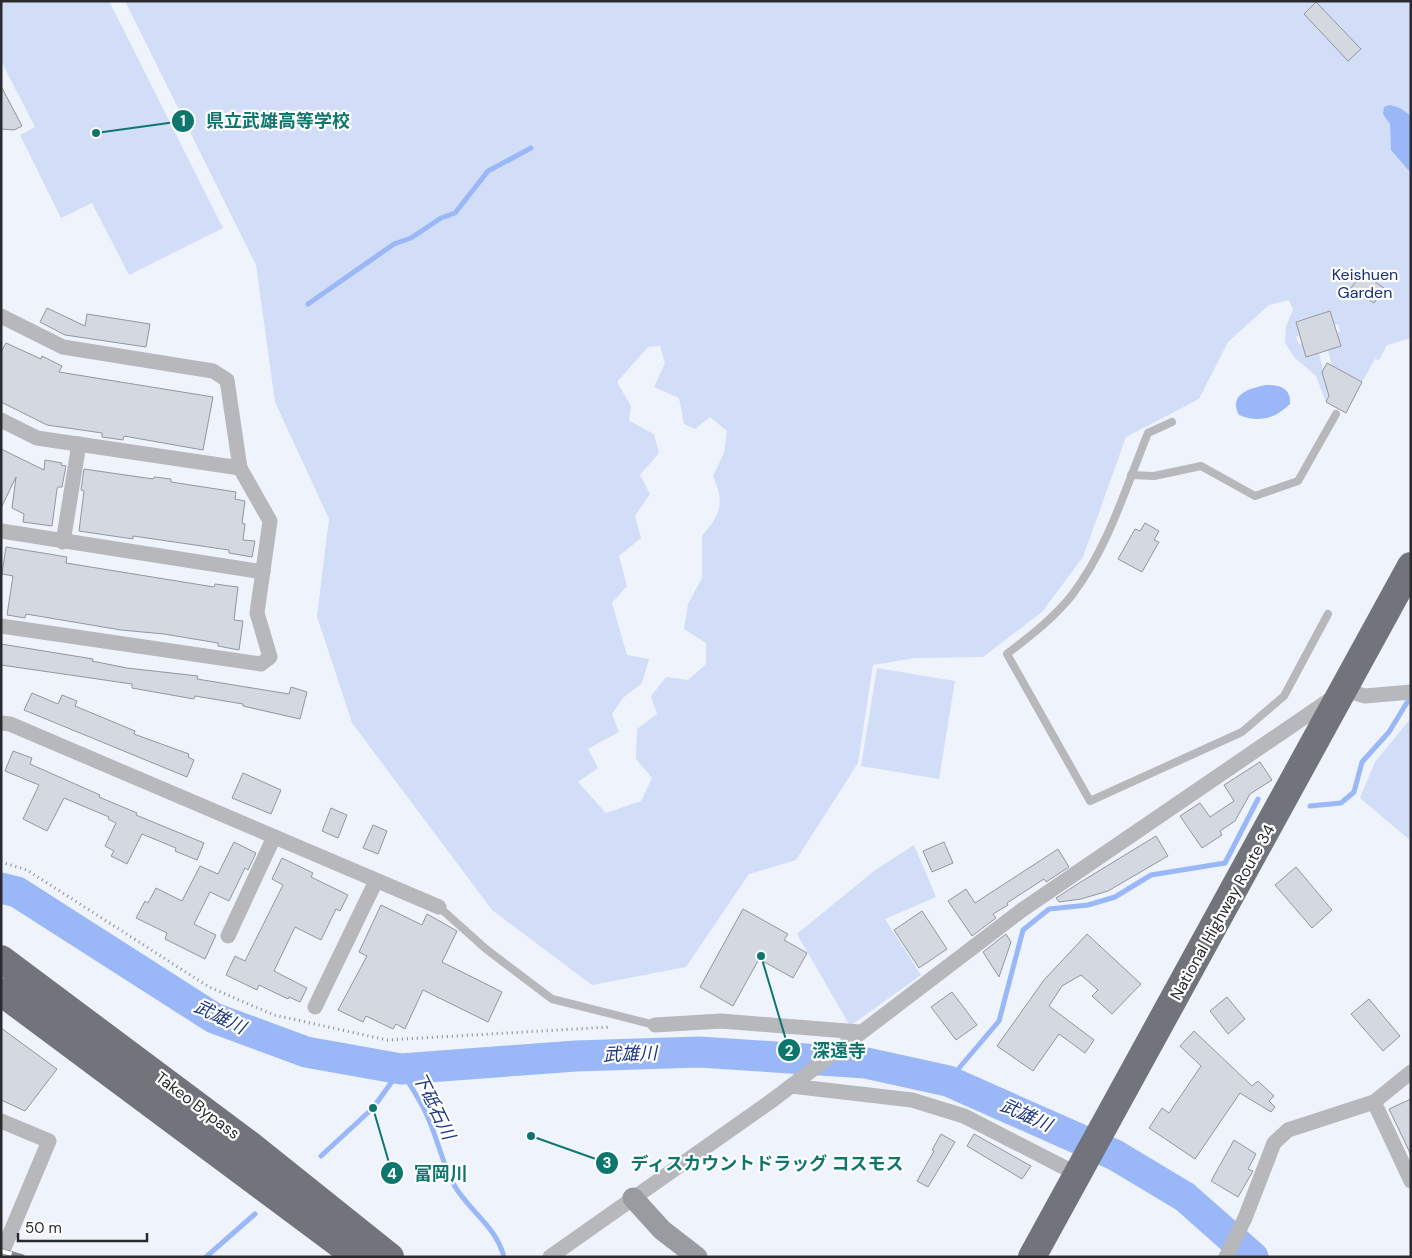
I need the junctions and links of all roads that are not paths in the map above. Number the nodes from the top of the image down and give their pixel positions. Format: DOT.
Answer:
graph roads {
  1 [pos="1,316"];
  2 [pos="1336,414"];
  3 [pos="1,420"];
  4 [pos="1172,422"];
  5 [pos="78,444"];
  6 [pos="240,468"];
  7 [pos="1131,475"];
  8 [pos="1,531"];
  9 [pos="63,542"];
  10 [pos="1411,566"];
  11 [pos="263,572"];
  12 [pos="1328,614"];
  13 [pos="1,626"];
  14 [pos="1344,690"];
  15 [pos="1406,693"];
  16 [pos="1,723"];
  17 [pos="274,837"];
  18 [pos="376,881"];
  19 [pos="439,906"];
  20 [pos="228,936"];
  21 [pos="1,959"];
  22 [pos="1,992"];
  23 [pos="315,1007"];
  24 [pos="656,1025"];
  25 [pos="855,1037"];
  26 [pos="1411,1072"];
  27 [pos="791,1086"];
  28 [pos="1374,1102"];
  29 [pos="1,1120"];
  30 [pos="1078,1174"];
  31 [pos="1411,1181"];
  32 [pos="632,1198"];
  33 [pos="1,1255"];
  34 [pos="357,1257"];
  35 [pos="390,1257"];
  36 [pos="550,1257"];
  37 [pos="697,1257"];
  38 [pos="1032,1257"];
  39 [pos="1226,1257"];
  1 -- 6 [label="street"];
  2 -- 7 [label="lane"];
  3 -- 5 [label="street"];
  4 -- 7 [label="lane"];
  5 -- 6 [label="street"];
  5 -- 9 [label="street"];
  6 -- 11 [label="street"];
  7 -- 12 [label="lane"];
  8 -- 9 [label="street"];
  9 -- 11 [label="street"];
  10 -- 14 [label="highway, National Highway Route 34"];
  11 -- 13 [label="street"];
  14 -- 15 [label="street"];
  14 -- 25 [label="street"];
  14 -- 30 [label="highway, National Highway Route 34"];
  16 -- 17 [label="street"];
  17 -- 18 [label="street"];
  17 -- 20 [label="street"];
  18 -- 19 [label="street"];
  18 -- 23 [label="street"];
  19 -- 24 [label="lane"];
  21 -- 35 [label="highway, Takeo Bypass"];
  22 -- 34 [label="highway, Takeo Bypass"];
  24 -- 25 [label="street"];
  25 -- 27 [label="street"];
  26 -- 28 [label="street"];
  27 -- 30 [label="street"];
  27 -- 32 [label="street"];
  28 -- 31 [label="street"];
  28 -- 39 [label="street"];
  29 -- 33 [label="street"];
  30 -- 38 [label="highway, National Highway Route 34"];
  32 -- 36 [label="street"];
  32 -- 37 [label="street"];
}
